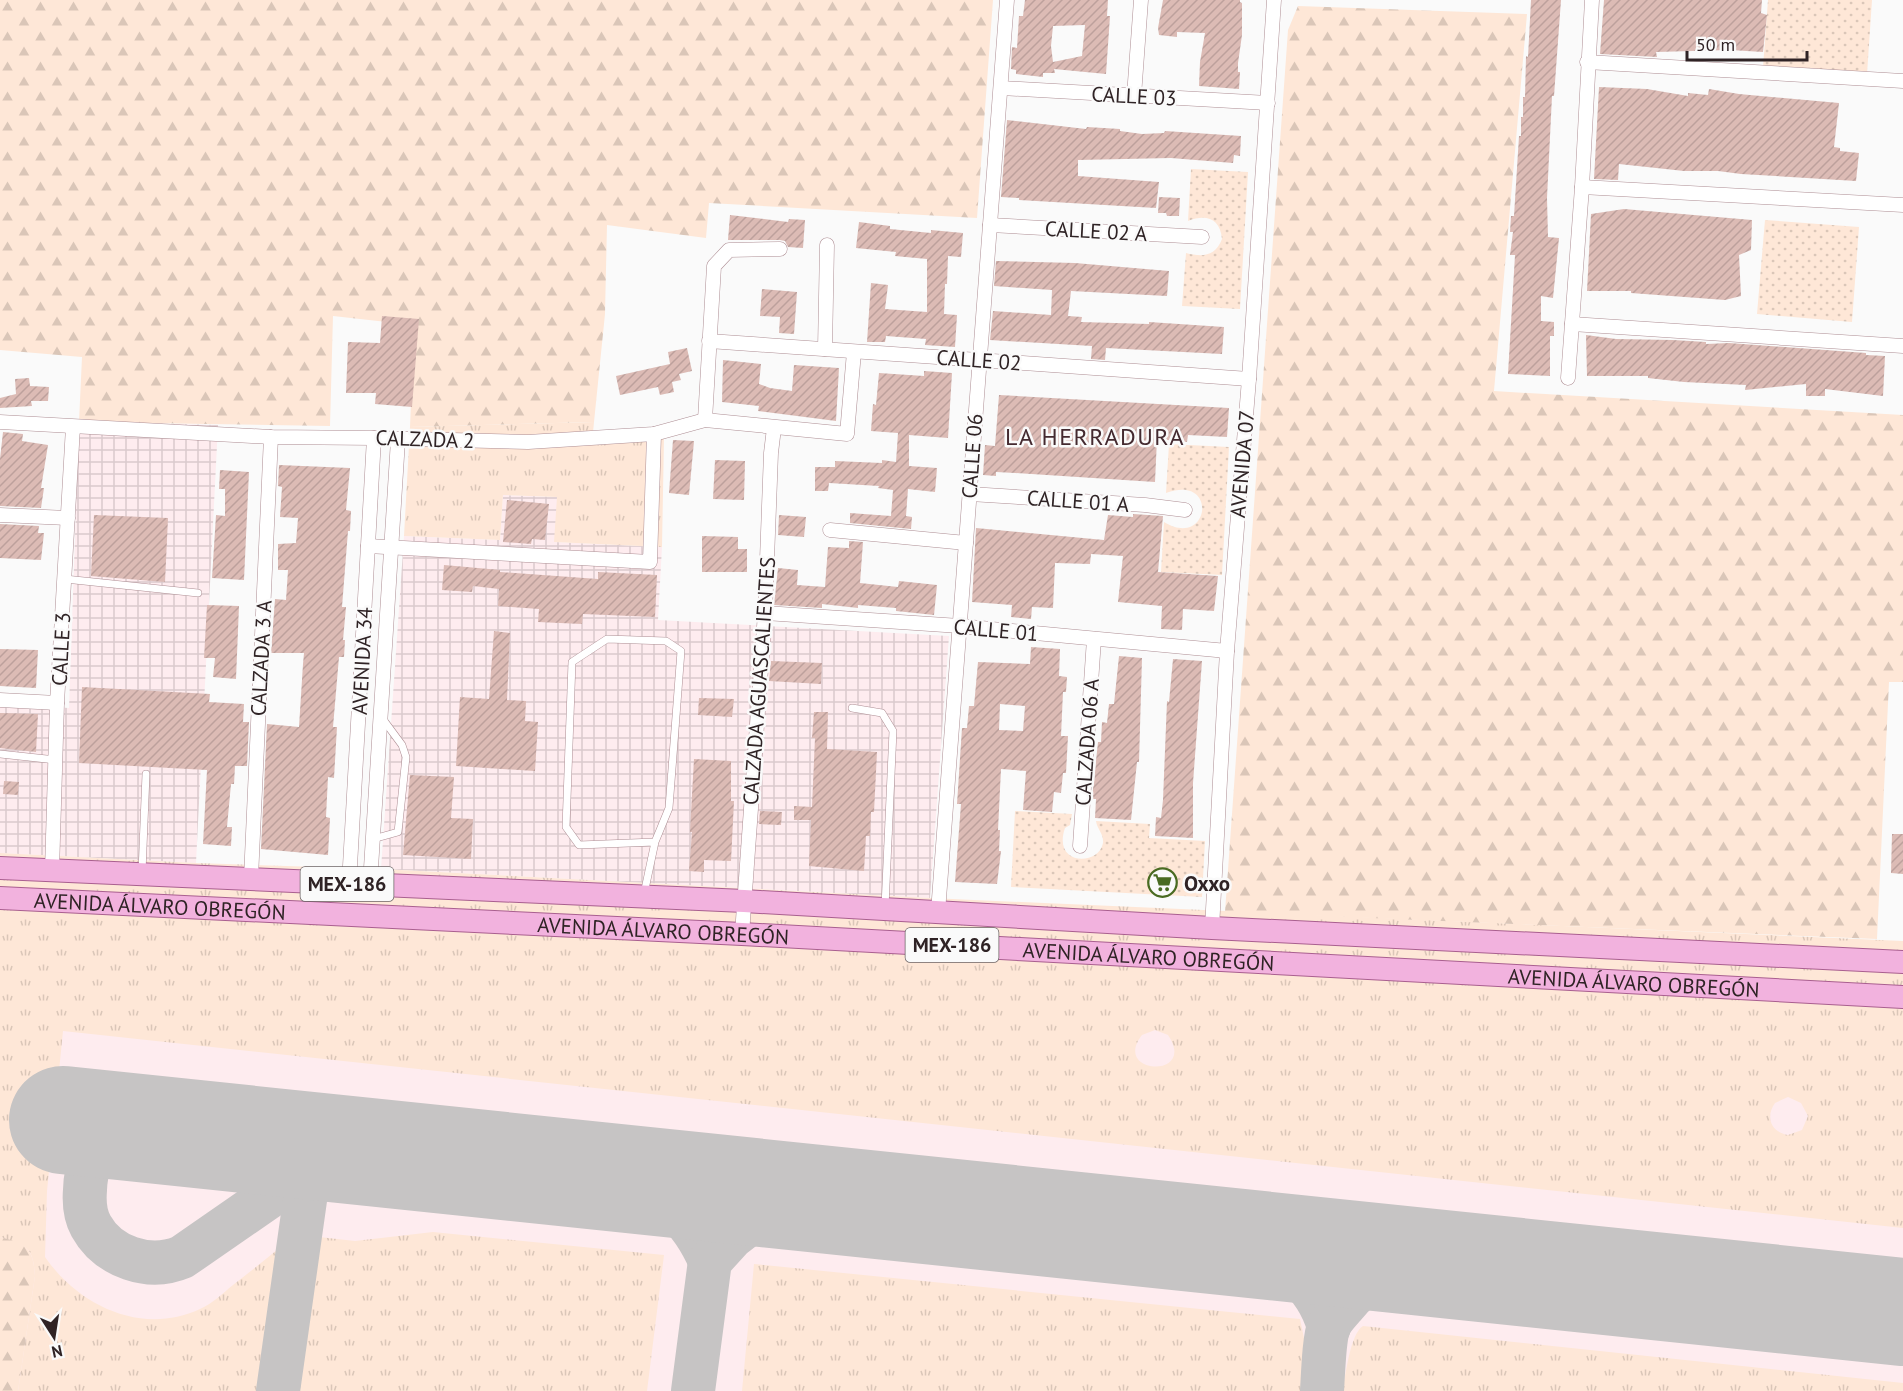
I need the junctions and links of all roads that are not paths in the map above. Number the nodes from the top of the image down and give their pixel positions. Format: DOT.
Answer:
graph roads {
  1 [pos="1007,0"];
  2 [pos="1141,0"];
  3 [pos="1274,0"];
  4 [pos="1592,0"];
  5 [pos="1587,62"];
  6 [pos="1903,81"];
  7 [pos="1001,88"];
  8 [pos="1134,96"];
  9 [pos="1268,103"];
  10 [pos="1582,187"];
  11 [pos="1903,205"];
  12 [pos="990,225"];
  13 [pos="1203,237"];
  14 [pos="827,245"];
  15 [pos="780,249"];
  16 [pos="1572,324"];
  17 [pos="709,341"];
  18 [pos="1903,346"];
  19 [pos="825,350"];
  20 [pos="854,352"];
  21 [pos="980,360"];
  22 [pos="1568,378"];
  23 [pos="1249,379"];
  24 [pos="705,420"];
  25 [pos="0,422"];
  26 [pos="73,427"];
  27 [pos="774,428"];
  28 [pos="654,434"];
  29 [pos="271,437"];
  30 [pos="374,438"];
  31 [pos="399,440"];
  32 [pos="970,494"];
  33 [pos="1185,510"];
  34 [pos="0,515"];
  35 [pos="68,518"];
  36 [pos="830,530"];
  37 [pos="966,543"];
  38 [pos="368,546"];
  39 [pos="392,547"];
  40 [pos="64,579"];
  41 [pos="198,593"];
  42 [pos="765,613"];
  43 [pos="960,626"];
  44 [pos="1094,639"];
  45 [pos="1227,651"];
  46 [pos="0,700"];
  47 [pos="57,703"];
  48 [pos="852,708"];
  49 [pos="381,718"];
  50 [pos="357,749"];
  51 [pos="379,751"];
  52 [pos="0,754"];
  53 [pos="56,760"];
  54 [pos="146,774"];
  55 [pos="373,839"];
  56 [pos="656,842"];
  57 [pos="1080,846"];
  58 [pos="0,868"];
  59 [pos="52,871"];
  60 [pos="89,872"];
  61 [pos="142,875"];
  62 [pos="251,878"];
  63 [pos="360,884"];
  64 [pos="644,897"];
  65 [pos="0,898"];
  66 [pos="744,901"];
  67 [pos="88,902"];
  68 [pos="885,909"];
  69 [pos="938,912"];
  70 [pos="1212,928"];
  71 [pos="742,934"];
  72 [pos="1903,962"];
  73 [pos="1903,997"];
  1 -- 7 [label="street, CALLE 06"];
  2 -- 8 [label="street"];
  3 -- 9 [label="street, AVENIDA 07"];
  4 -- 5 [label="street"];
  5 -- 6 [label="street"];
  5 -- 10 [label="street"];
  7 -- 8 [label="street, CALLE 03"];
  7 -- 12 [label="street, CALLE 06"];
  8 -- 9 [label="street, CALLE 03"];
  9 -- 23 [label="street, AVENIDA 07"];
  10 -- 11 [label="street"];
  10 -- 16 [label="street"];
  12 -- 13 [label="street, CALLE 02 A"];
  12 -- 21 [label="street, CALLE 06"];
  14 -- 19 [label="street"];
  15 -- 17 [label="street"];
  16 -- 18 [label="street"];
  16 -- 22 [label="street"];
  17 -- 19 [label="street, CALLE 02"];
  17 -- 24 [label="street"];
  19 -- 20 [label="street, CALLE 02"];
  20 -- 21 [label="street, CALLE 02"];
  20 -- 27 [label="street, CALZADA 2"];
  21 -- 23 [label="street, CALLE 02"];
  21 -- 32 [label="street, CALLE 06"];
  23 -- 45 [label="street, AVENIDA 07"];
  24 -- 27 [label="street, CALZADA 2"];
  24 -- 28 [label="street, CALZADA 2"];
  25 -- 26 [label="street, CALZADA 2"];
  26 -- 29 [label="street, CALZADA 2"];
  26 -- 35 [label="street, CALLE 3"];
  27 -- 42 [label="street, CALZADA AGUASCALIENTES"];
  28 -- 31 [label="street, CALZADA 2"];
  28 -- 39 [label="street"];
  29 -- 30 [label="street, CALZADA 2"];
  29 -- 62 [label="street, CALZADA 3 A"];
  30 -- 31 [label="street, CALZADA 2"];
  30 -- 38 [label="street, AVENIDA 34"];
  31 -- 39 [label="street, AVENIDA 34"];
  32 -- 33 [label="street, CALLE 01 A"];
  32 -- 37 [label="street, CALLE 06"];
  34 -- 35 [label="street"];
  35 -- 40 [label="street, CALLE 3"];
  36 -- 37 [label="street"];
  37 -- 43 [label="street, CALLE 06"];
  38 -- 39 [label="street"];
  38 -- 50 [label="street, AVENIDA 34"];
  39 -- 49 [label="street, AVENIDA 34"];
  40 -- 41 [label="lane"];
  40 -- 47 [label="street, CALLE 3"];
  42 -- 43 [label="street, CALLE 01"];
  42 -- 66 [label="street, CALZADA AGUASCALIENTES"];
  43 -- 44 [label="street, CALLE 01"];
  43 -- 69 [label="street, CALLE 06"];
  44 -- 45 [label="street, CALLE 01"];
  44 -- 57 [label="street, CALZADA 06 A"];
  45 -- 70 [label="street, AVENIDA 07"];
  46 -- 47 [label="street"];
  47 -- 53 [label="street, CALLE 3"];
  48 -- 68 [label="lane"];
  49 -- 51 [label="street, AVENIDA 34"];
  49 -- 55 [label="lane"];
  50 -- 51 [label="street"];
  50 -- 63 [label="street, AVENIDA 34"];
  51 -- 55 [label="street, AVENIDA 34"];
  52 -- 53 [label="lane"];
  53 -- 59 [label="street, CALLE 3"];
  54 -- 61 [label="lane"];
  55 -- 63 [label="street, AVENIDA 34"];
  56 -- 56 [label="lane"];
  56 -- 64 [label="lane"];
  58 -- 59 [label="main road, AVENIDA ÁLVARO OBREGÓN / MEX-186"];
  59 -- 60 [label="main road, AVENIDA ÁLVARO OBREGÓN / MEX-186"];
  60 -- 61 [label="main road, AVENIDA ÁLVARO OBREGÓN / MEX-186"];
  60 -- 67 [label="main road"];
  61 -- 62 [label="main road, AVENIDA ÁLVARO OBREGÓN / MEX-186"];
  62 -- 63 [label="main road, AVENIDA ÁLVARO OBREGÓN / MEX-186"];
  63 -- 64 [label="main road, AVENIDA ÁLVARO OBREGÓN / MEX-186"];
  64 -- 66 [label="main road, AVENIDA ÁLVARO OBREGÓN / MEX-186"];
  65 -- 67 [label="main road, AVENIDA ÁLVARO OBREGÓN / MEX-186"];
  66 -- 68 [label="main road, AVENIDA ÁLVARO OBREGÓN / MEX-186"];
  66 -- 71 [label="street, CALZADA AGUASCALIENTES"];
  67 -- 71 [label="main road, AVENIDA ÁLVARO OBREGÓN / MEX-186"];
  68 -- 69 [label="main road, AVENIDA ÁLVARO OBREGÓN / MEX-186"];
  69 -- 70 [label="main road, AVENIDA ÁLVARO OBREGÓN / MEX-186"];
  70 -- 72 [label="main road, AVENIDA ÁLVARO OBREGÓN / MEX-186"];
  71 -- 73 [label="main road, AVENIDA ÁLVARO OBREGÓN / MEX-186"];
}
